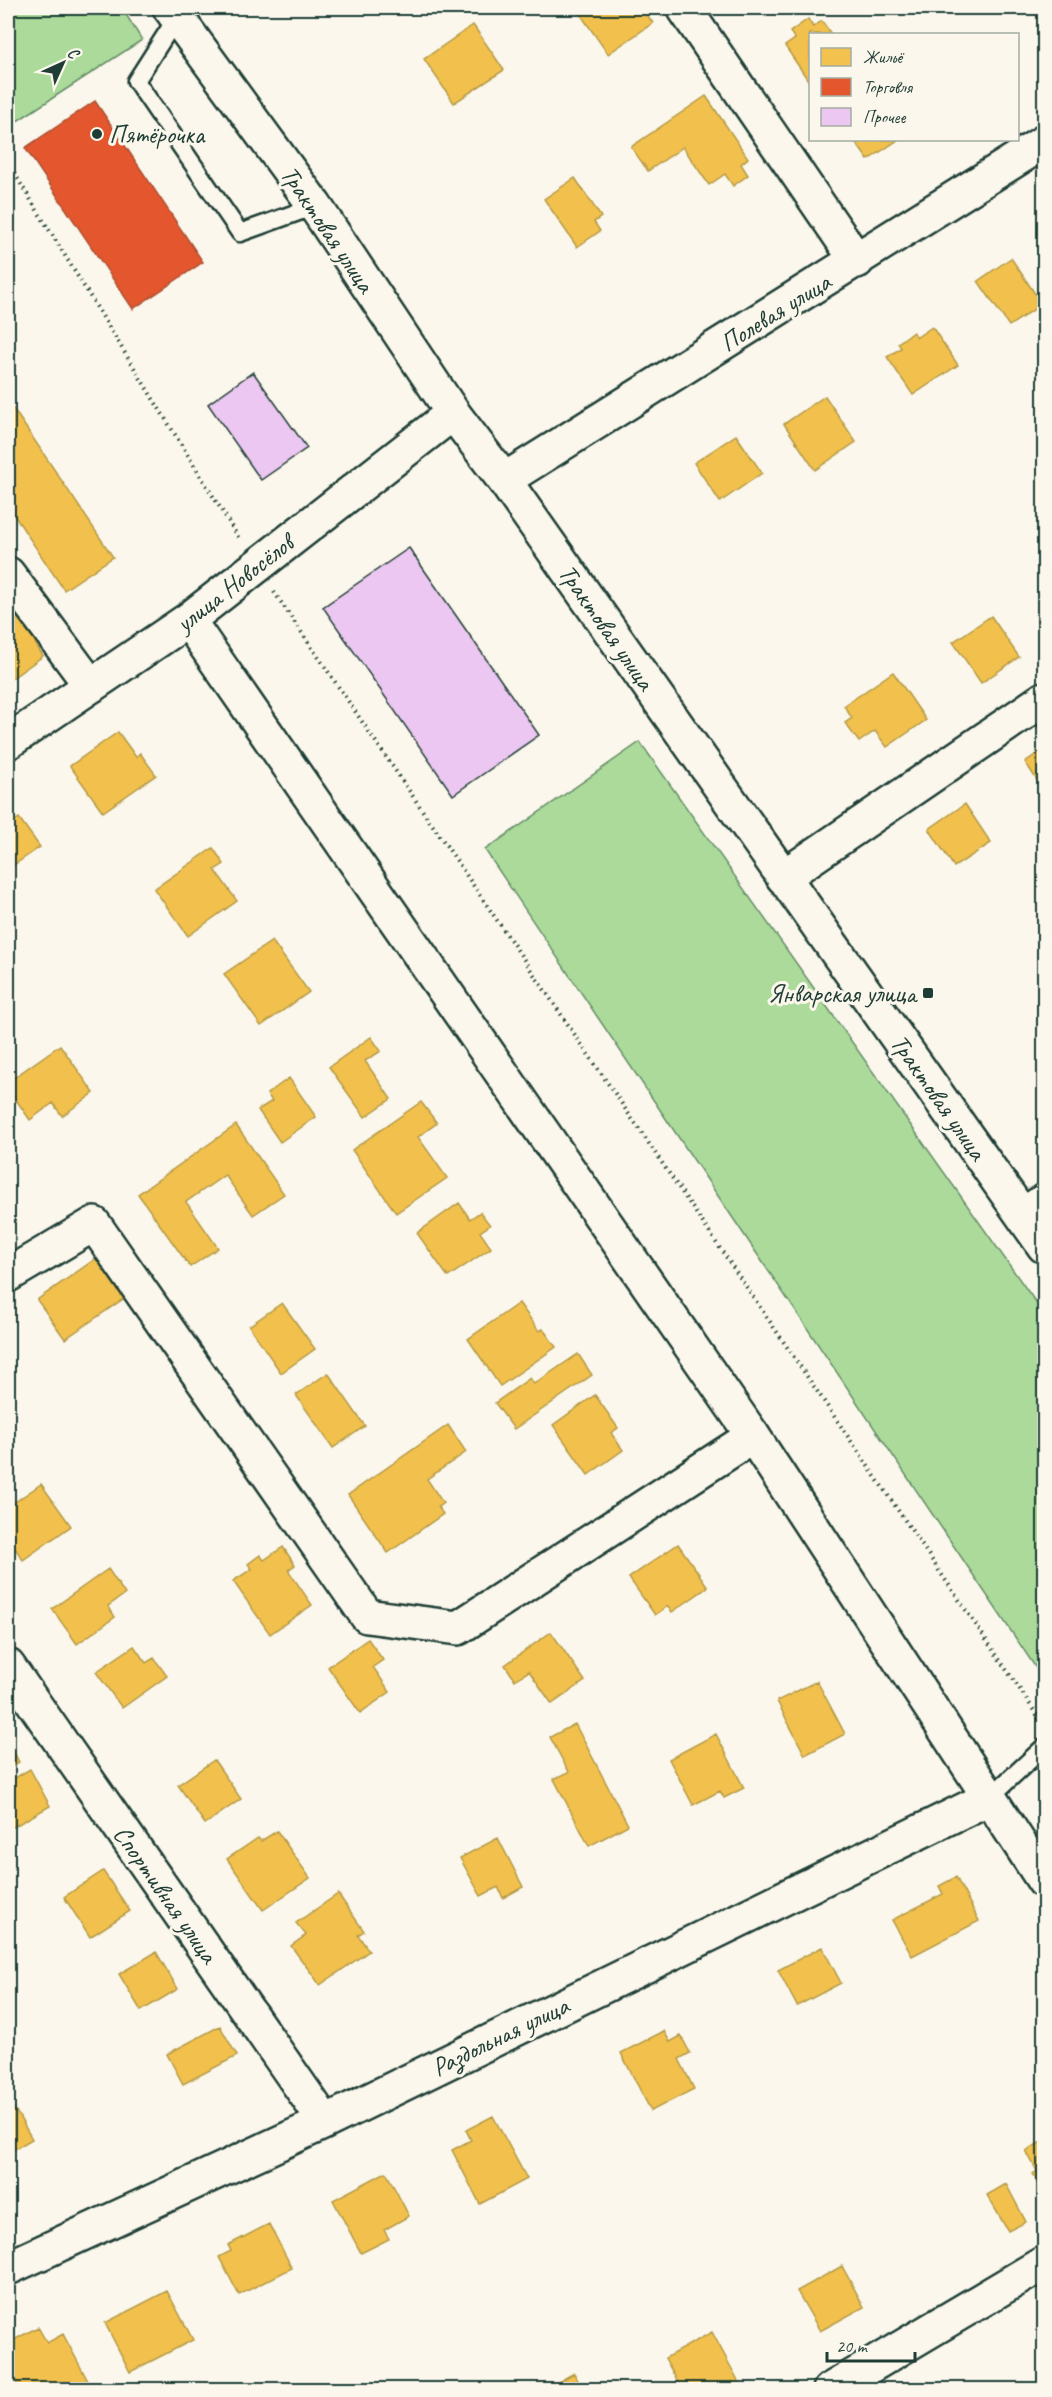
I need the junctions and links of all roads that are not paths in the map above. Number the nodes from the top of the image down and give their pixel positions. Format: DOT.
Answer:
graph roads {
  1 [pos="684,8"];
  2 [pos="174,12"];
  3 [pos="1044,142"];
  4 [pos="315,206"];
  5 [pos="857,261"];
  6 [pos="453,413"];
  7 [pos="504,480"];
  8 [pos="8,574"];
  9 [pos="188,620"];
  10 [pos="91,686"];
  11 [pos="1044,699"];
  12 [pos="8,742"];
  13 [pos="783,877"];
  14 [pos="1034,1208"];
  15 [pos="1044,1246"];
  16 [pos="8,1275"];
  17 [pos="753,1436"];
  18 [pos="8,1666"];
  19 [pos="1044,1747"];
  20 [pos="989,1798"];
  21 [pos="1044,1881"];
  22 [pos="325,2122"];
  23 [pos="1044,2263"];
  24 [pos="8,2268"];
  25 [pos="830,2390"];
  1 -- 5 [label="street"];
  2 -- 4 [label="street, Трактовая улица"];
  2 -- 4 [label="lane"];
  3 -- 5 [label="street, Полевая улица"];
  4 -- 6 [label="street, Трактовая улица"];
  5 -- 7 [label="street, Полевая улица"];
  6 -- 7 [label="street, Трактовая улица"];
  6 -- 9 [label="street, улица Новосёлов"];
  7 -- 13 [label="street, Трактовая улица"];
  8 -- 10 [label="street"];
  9 -- 10 [label="street, улица Новосёлов"];
  9 -- 17 [label="street"];
  10 -- 12 [label="street, улица Новосёлов"];
  11 -- 13 [label="street"];
  13 -- 14 [label="street, Трактовая улица"];
  14 -- 15 [label="street, Трактовая улица"];
  16 -- 17 [label="street"];
  17 -- 20 [label="street"];
  18 -- 22 [label="street, Спортивная улица"];
  19 -- 20 [label="lane"];
  20 -- 21 [label="street"];
  20 -- 22 [label="street, Раздольная улица"];
  22 -- 24 [label="street, Раздольная улица"];
  23 -- 25 [label="street"];
}
